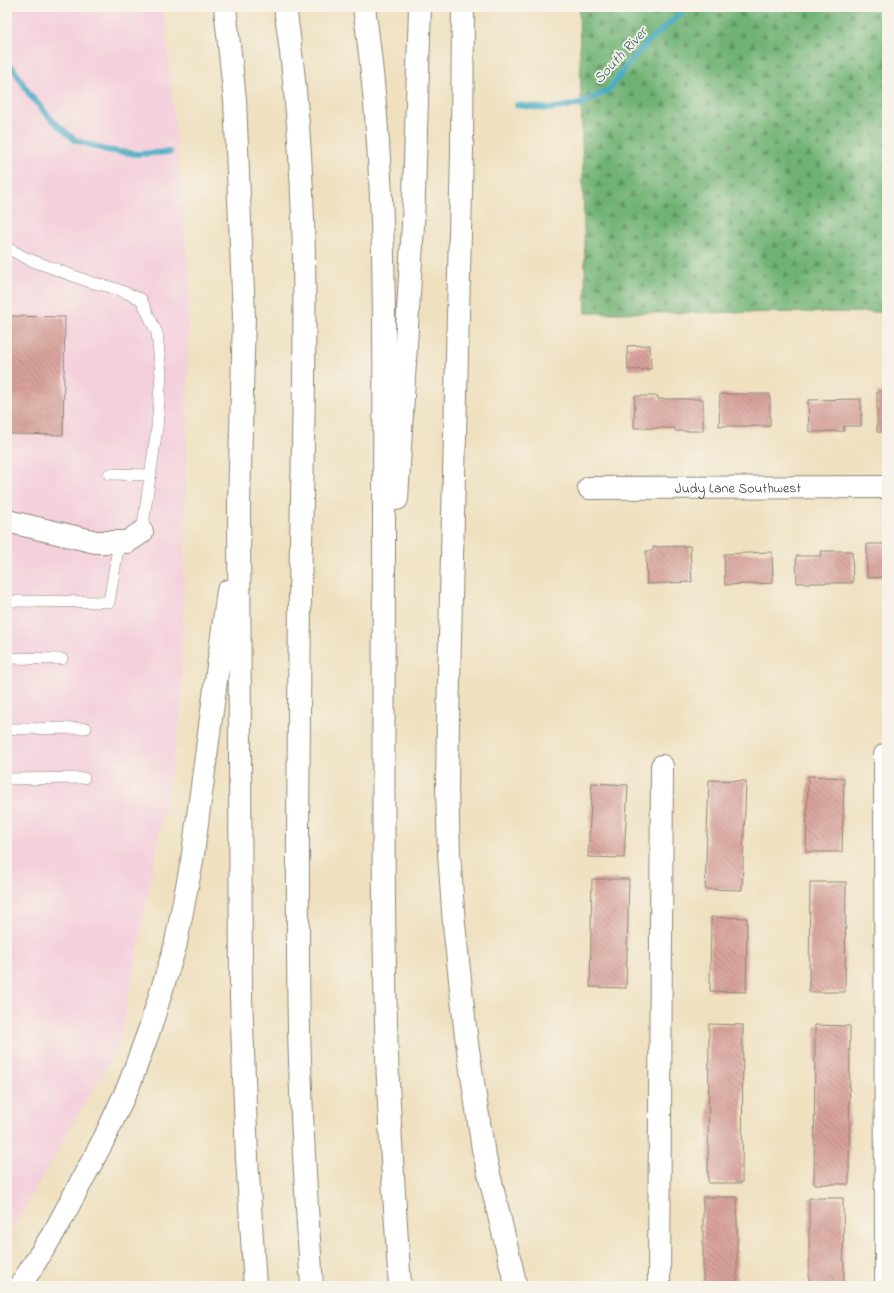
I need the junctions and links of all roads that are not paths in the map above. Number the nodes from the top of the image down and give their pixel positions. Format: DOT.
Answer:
graph roads {
  1 [pos="225,7"];
  2 [pos="285,7"];
  3 [pos="364,7"];
  4 [pos="420,7"];
  5 [pos="464,7"];
  6 [pos="7,248"];
  7 [pos="109,474"];
  8 [pos="151,475"];
  9 [pos="887,487"];
  10 [pos="589,488"];
  11 [pos="239,505"];
  12 [pos="7,521"];
  13 [pos="142,532"];
  14 [pos="119,542"];
  15 [pos="7,601"];
  16 [pos="7,658"];
  17 [pos="62,659"];
  18 [pos="384,700"];
  19 [pos="86,728"];
  20 [pos="7,729"];
  21 [pos="885,756"];
  22 [pos="662,766"];
  23 [pos="84,778"];
  24 [pos="7,779"];
  25 [pos="20,1286"];
  26 [pos="255,1286"];
  27 [pos="312,1286"];
  28 [pos="400,1286"];
  29 [pos="516,1286"];
  30 [pos="659,1286"];
  31 [pos="886,1286"];
  1 -- 11 [label="main road"];
  2 -- 27 [label="main road"];
  3 -- 18 [label="main road"];
  4 -- 18 [label="main road"];
  5 -- 29 [label="main road"];
  6 -- 8 [label="lane"];
  7 -- 8 [label="lane"];
  8 -- 13 [label="lane"];
  9 -- 10 [label="main road, Judy Lane Southwest"];
  11 -- 25 [label="main road"];
  11 -- 26 [label="main road"];
  12 -- 14 [label="main road"];
  13 -- 14 [label="main road"];
  14 -- 15 [label="lane"];
  16 -- 17 [label="lane"];
  18 -- 28 [label="main road"];
  19 -- 20 [label="lane"];
  21 -- 31 [label="main road"];
  22 -- 30 [label="main road"];
  23 -- 24 [label="lane"];
}
